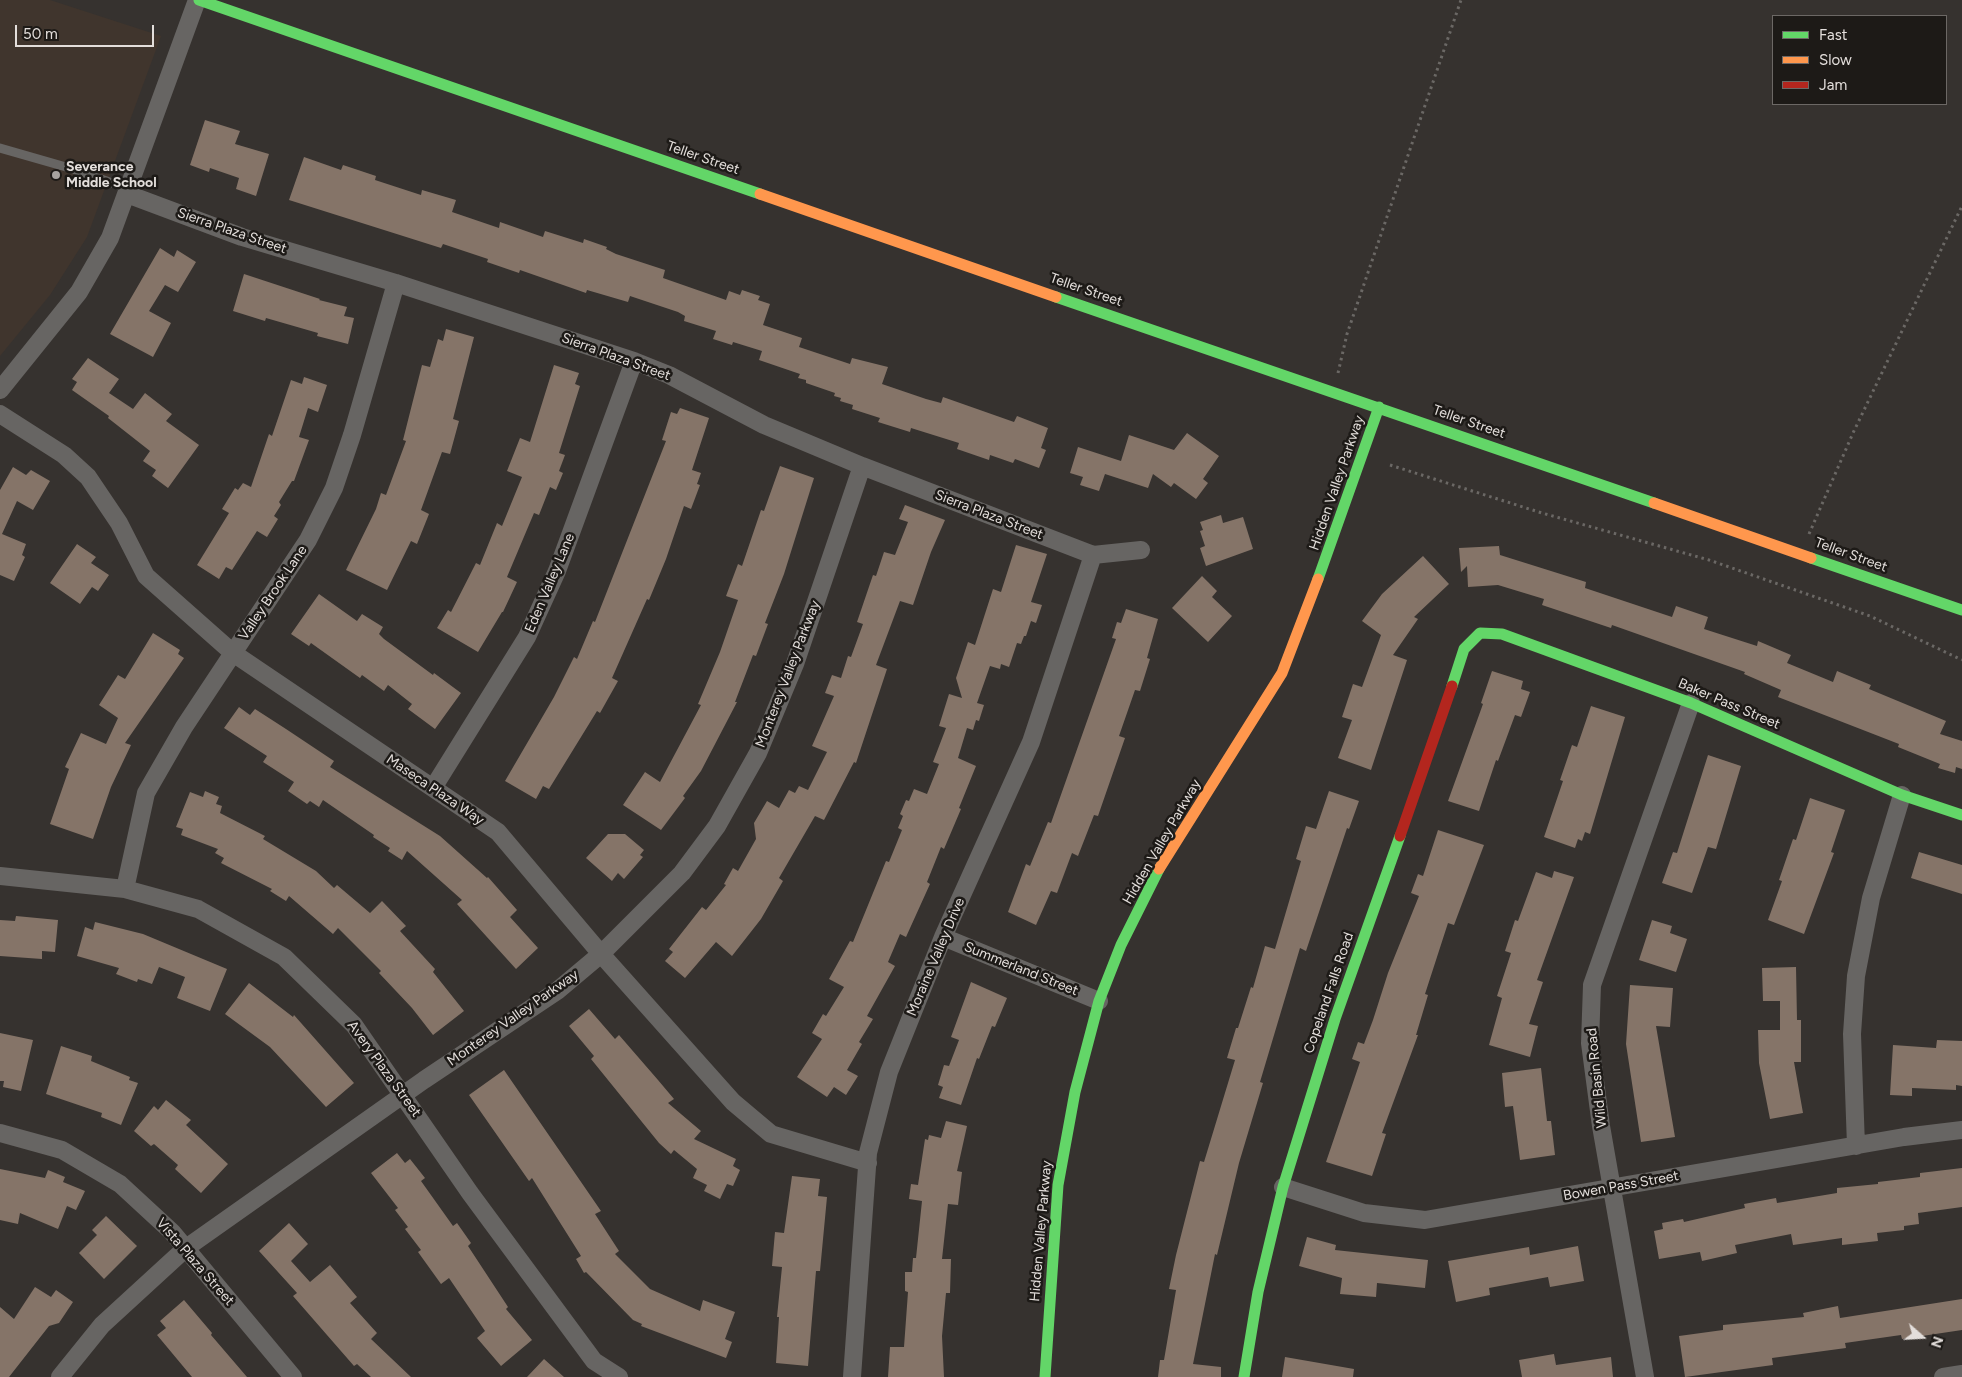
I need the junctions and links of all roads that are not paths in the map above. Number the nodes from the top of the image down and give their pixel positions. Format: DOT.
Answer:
graph roads {
  1 [pos="198,0"];
  2 [pos="0,148"];
  3 [pos="128,191"];
  4 [pos="396,283"];
  5 [pos="634,361"];
  6 [pos="0,390"];
  7 [pos="1379,407"];
  8 [pos="0,414"];
  9 [pos="862,466"];
  10 [pos="1140,550"];
  11 [pos="1093,555"];
  12 [pos="1962,610"];
  13 [pos="1480,633"];
  14 [pos="233,653"];
  15 [pos="1691,703"];
  16 [pos="433,788"];
  17 [pos="1902,794"];
  18 [pos="1962,815"];
  19 [pos="0,876"];
  20 [pos="125,888"];
  21 [pos="943,937"];
  22 [pos="600,954"];
  23 [pos="1099,1001"];
  24 [pos="405,1095"];
  25 [pos="1962,1130"];
  26 [pos="0,1133"];
  27 [pos="1856,1146"];
  28 [pos="868,1163"];
  29 [pos="1282,1187"];
  30 [pos="1612,1189"];
  31 [pos="186,1248"];
  32 [pos="1962,1374"];
  33 [pos="60,1377"];
  34 [pos="293,1377"];
  35 [pos="619,1377"];
  36 [pos="852,1377"];
  37 [pos="1045,1377"];
  38 [pos="1244,1377"];
  39 [pos="1645,1377"];
  40 [pos="1942,1377"];
  1 -- 3 [label="street"];
  1 -- 7 [label="street, Teller Street"];
  2 -- 3 [label="lane"];
  3 -- 4 [label="street, Sierra Plaza Street"];
  3 -- 6 [label="street"];
  4 -- 5 [label="street, Sierra Plaza Street"];
  4 -- 14 [label="street, Valley Brook Lane"];
  5 -- 9 [label="street, Sierra Plaza Street"];
  5 -- 16 [label="street, Eden Valley Lane"];
  7 -- 12 [label="street, Teller Street"];
  7 -- 23 [label="street, Hidden Valley Parkway"];
  8 -- 14 [label="street, Maseca Plaza Way"];
  9 -- 11 [label="street, Sierra Plaza Street"];
  9 -- 22 [label="street, Monterey Valley Parkway"];
  10 -- 11 [label="street"];
  11 -- 21 [label="street, Moraine Valley Drive"];
  13 -- 15 [label="street, Baker Pass Street"];
  13 -- 29 [label="street, Copeland Falls Road"];
  14 -- 16 [label="street, Maseca Plaza Way"];
  14 -- 20 [label="street, Valley Brook Lane"];
  15 -- 17 [label="street, Baker Pass Street"];
  15 -- 30 [label="street, Wild Basin Road"];
  16 -- 22 [label="street, Maseca Plaza Way"];
  17 -- 18 [label="street, Baker Pass Street"];
  17 -- 27 [label="street"];
  19 -- 20 [label="street, Avery Plaza Street"];
  20 -- 24 [label="street, Avery Plaza Street"];
  21 -- 23 [label="street, Summerland Street"];
  21 -- 28 [label="street, Moraine Valley Drive"];
  22 -- 24 [label="street, Monterey Valley Parkway"];
  22 -- 28 [label="street, Maseca Plaza Way"];
  23 -- 37 [label="street, Hidden Valley Parkway"];
  24 -- 31 [label="street, Monterey Valley Parkway"];
  24 -- 35 [label="street, Avery Plaza Street"];
  25 -- 27 [label="street, Bowen Pass Street"];
  26 -- 31 [label="street, Vista Plaza Street"];
  27 -- 30 [label="street, Bowen Pass Street"];
  28 -- 36 [label="street, Moraine Valley Drive"];
  29 -- 30 [label="street, Bowen Pass Street"];
  29 -- 38 [label="street, Copeland Falls Road"];
  30 -- 39 [label="street, Wild Basin Road"];
  31 -- 33 [label="street, Monterey Valley Parkway"];
  31 -- 34 [label="street, Vista Plaza Street"];
  32 -- 40 [label="street"];
}
